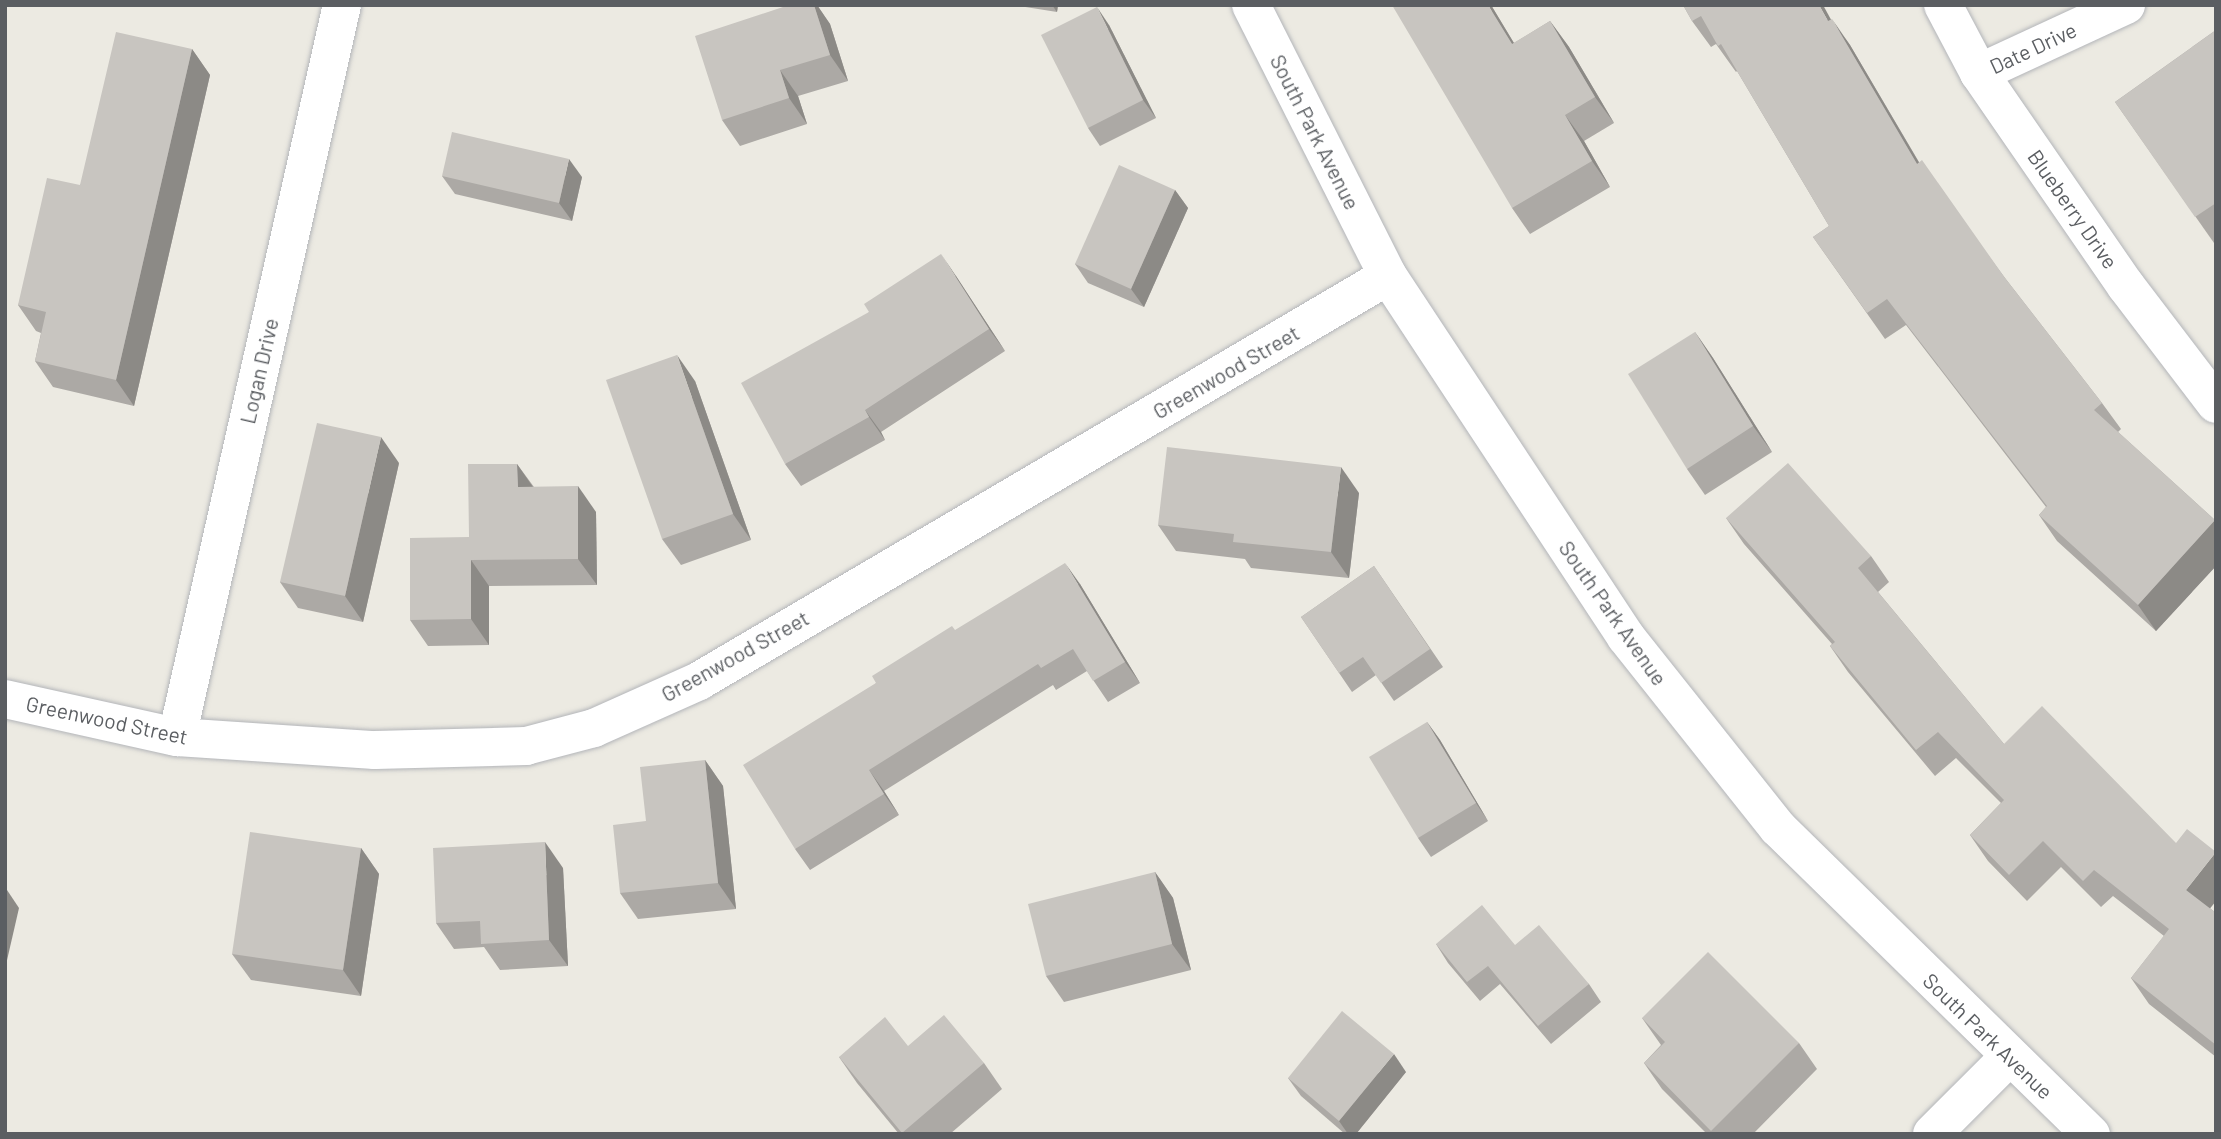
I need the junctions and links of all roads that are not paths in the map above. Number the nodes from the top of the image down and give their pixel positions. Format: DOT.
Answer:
graph roads {
  1 [pos="342,5"];
  2 [pos="1251,5"];
  3 [pos="1943,5"];
  4 [pos="2126,5"];
  5 [pos="1979,73"];
  6 [pos="1388,276"];
  7 [pos="2216,404"];
  8 [pos="5,698"];
  9 [pos="177,737"];
  10 [pos="2009,1057"];
  11 [pos="1932,1134"];
  12 [pos="2091,1134"];
  1 -- 9 [label="street, Logan Drive"];
  2 -- 6 [label="street, South Park Avenue"];
  3 -- 5 [label="street, Blueberry Drive"];
  4 -- 5 [label="street, Date Drive"];
  5 -- 7 [label="street, Blueberry Drive"];
  6 -- 9 [label="street, Greenwood Street"];
  6 -- 10 [label="street, South Park Avenue"];
  8 -- 9 [label="street, Greenwood Street"];
  10 -- 11 [label="street"];
  10 -- 12 [label="street, South Park Avenue"];
}
